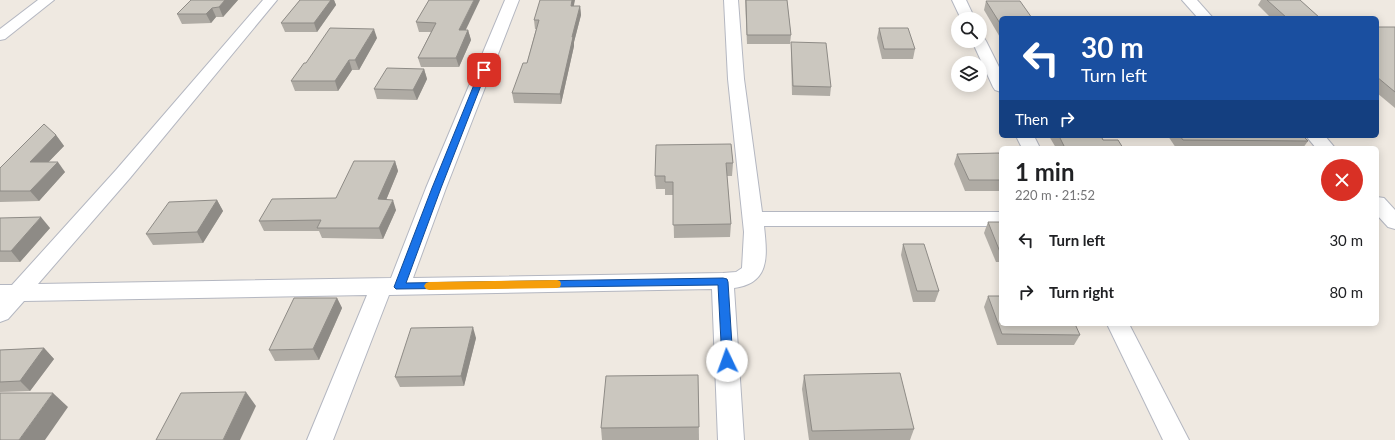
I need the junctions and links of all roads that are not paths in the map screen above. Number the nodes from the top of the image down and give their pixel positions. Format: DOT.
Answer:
graph roads {
  1 [pos="47,0"];
  2 [pos="270,0"];
  3 [pos="512,0"];
  4 [pos="731,0"];
  5 [pos="959,0"];
  6 [pos="1189,0"];
  7 [pos="965,12"];
  8 [pos="1204,16"];
  9 [pos="0,36"];
  10 [pos="982,48"];
  11 [pos="999,83"];
  12 [pos="1317,138"];
  13 [pos="1324,146"];
  14 [pos="1379,205"];
  15 [pos="753,219"];
  16 [pos="999,220"];
  17 [pos="1379,221"];
  18 [pos="1395,222"];
  19 [pos="723,282"];
  20 [pos="390,287"];
  21 [pos="9,293"];
  22 [pos="0,313"];
  23 [pos="1119,326"];
  24 [pos="320,440"];
  25 [pos="731,440"];
  26 [pos="1176,440"];
  1 -- 9 [label="street"];
  2 -- 21 [label="street"];
  3 -- 20 [label="street"];
  4 -- 15 [label="street"];
  5 -- 7 [label="street"];
  6 -- 8 [label="street"];
  10 -- 11 [label="street"];
  12 -- 13 [label="street"];
  14 -- 18 [label="street"];
  15 -- 16 [label="street"];
  15 -- 19 [label="street"];
  17 -- 18 [label="street"];
  19 -- 20 [label="street"];
  19 -- 25 [label="street"];
  20 -- 21 [label="street"];
  20 -- 24 [label="street"];
  21 -- 22 [label="street"];
  23 -- 26 [label="street"];
}
